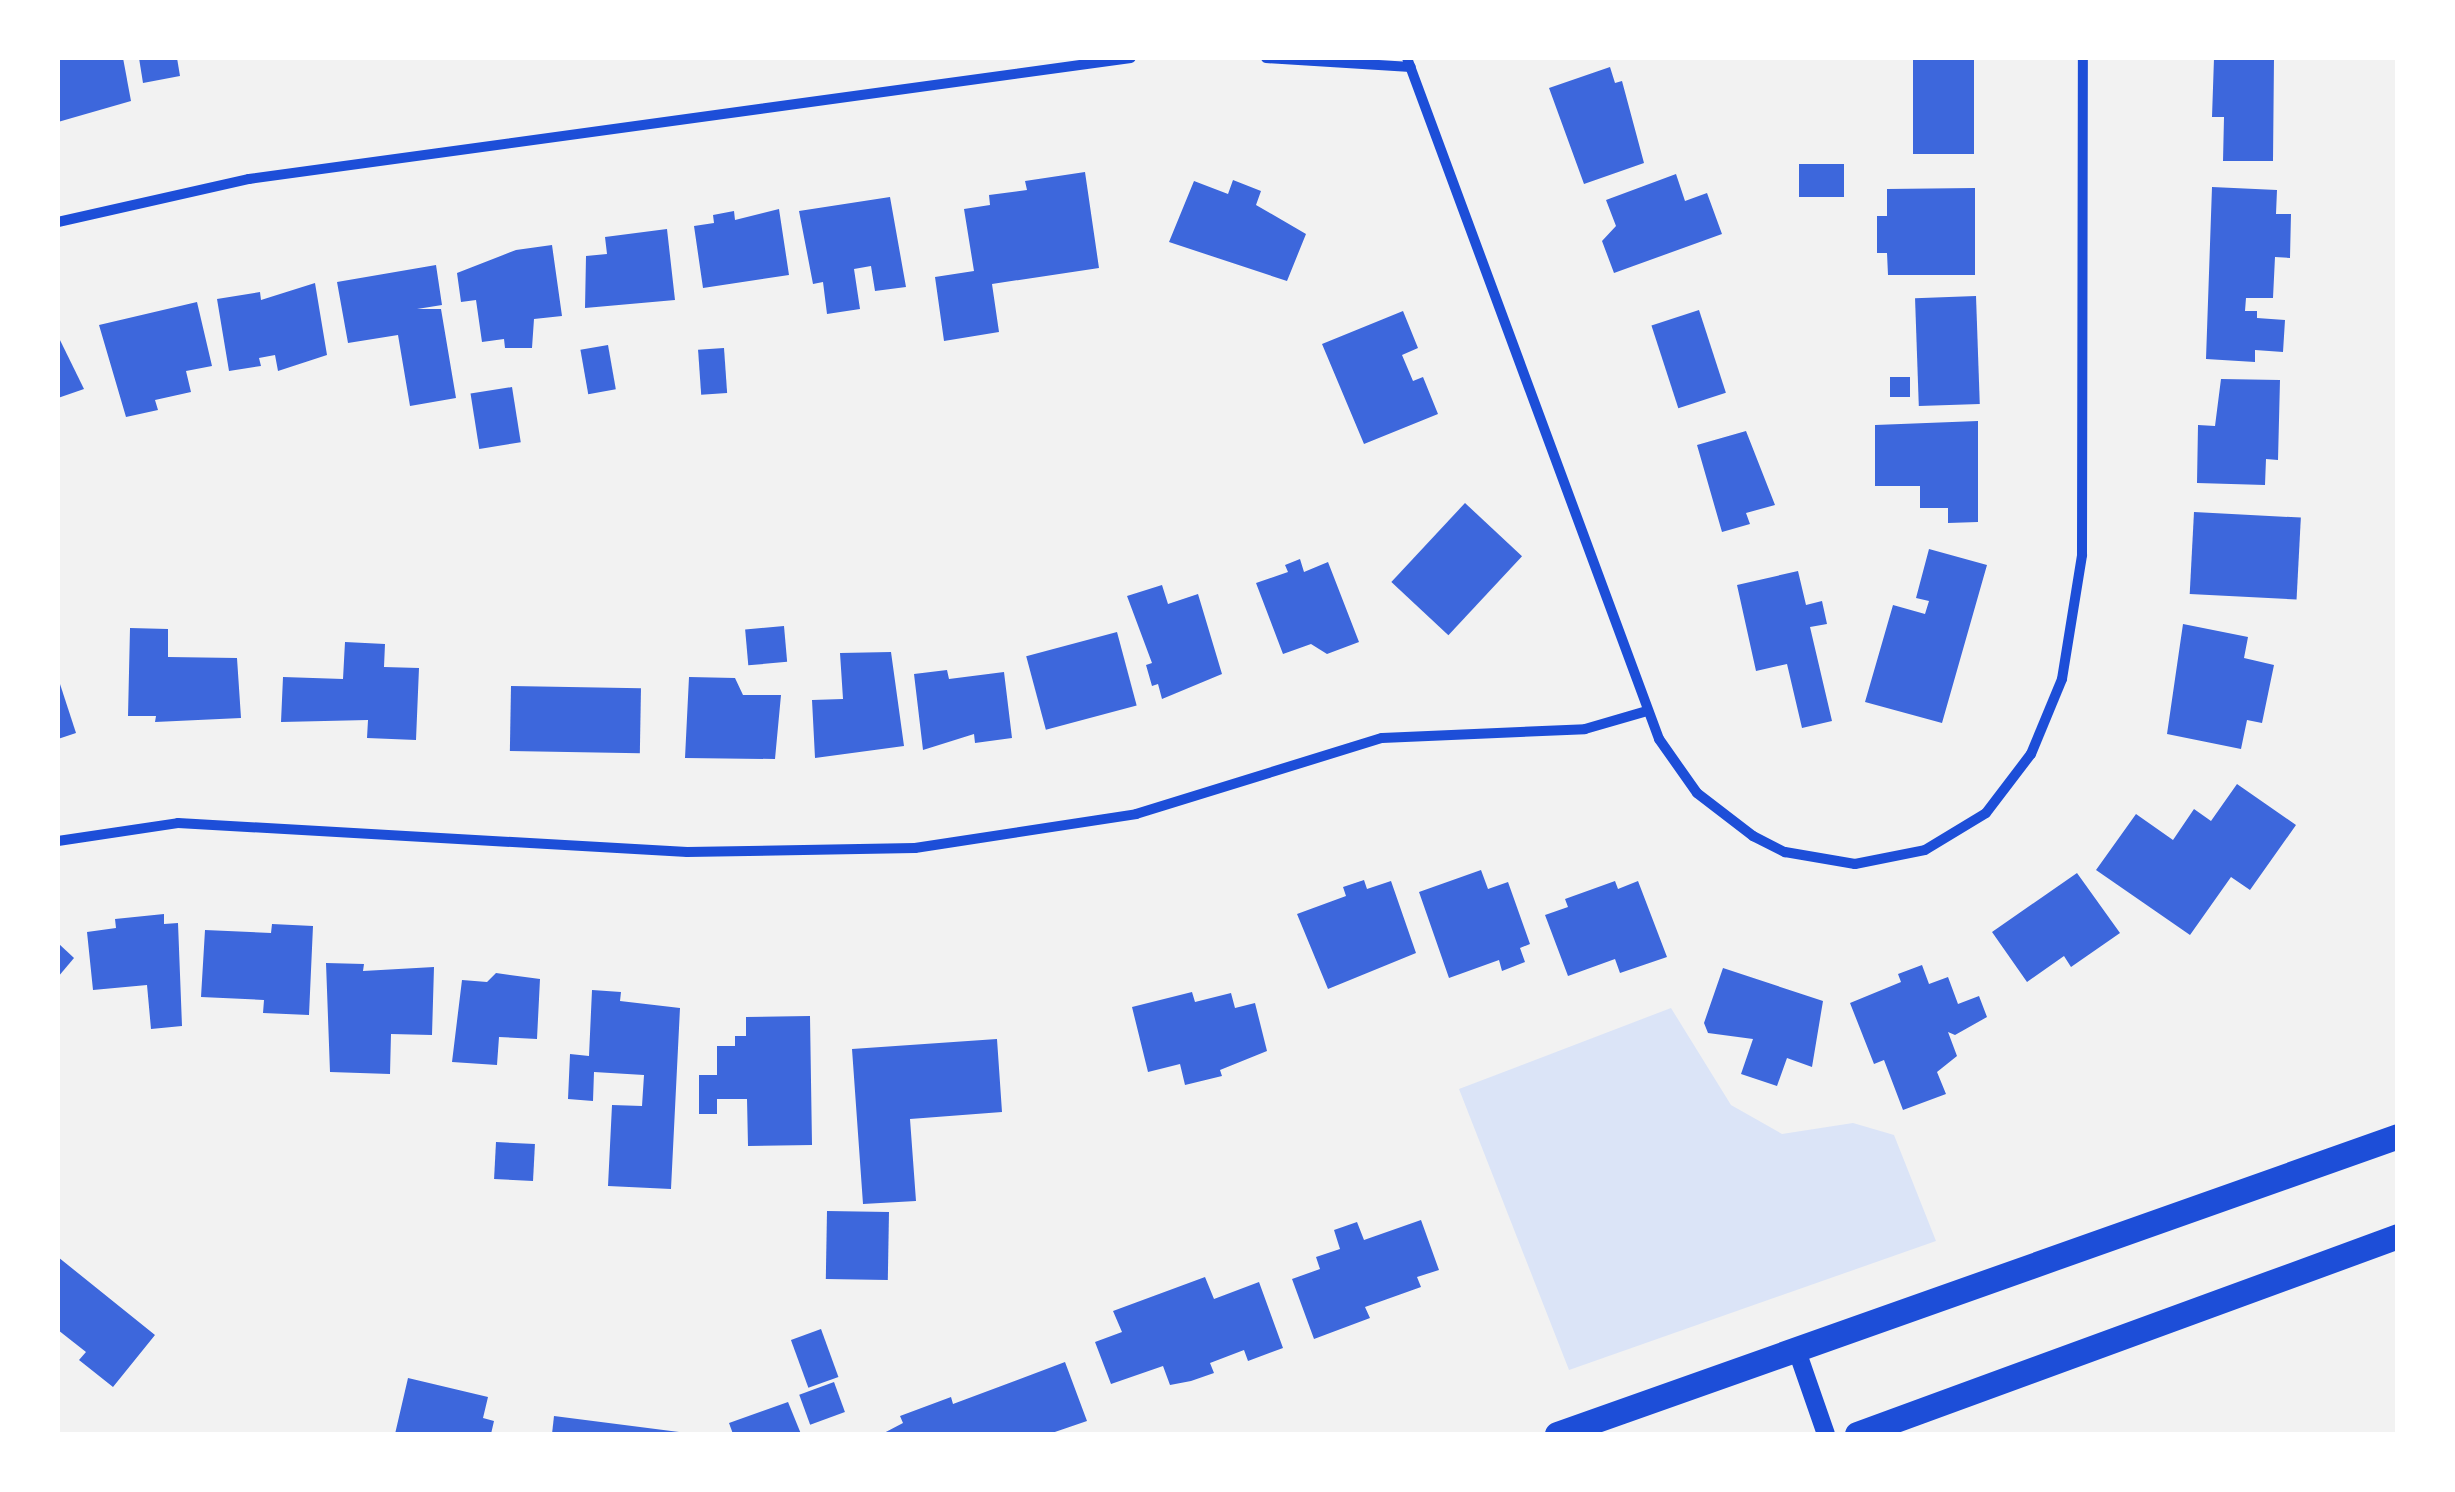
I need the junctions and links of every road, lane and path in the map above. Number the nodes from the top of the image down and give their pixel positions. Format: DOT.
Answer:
graph roads {
  1 [pos="1131,58"];
  2 [pos="1266,58"];
  3 [pos="2083,58"];
  4 [pos="1409,62"];
  5 [pos="58,222"];
  6 [pos="1647,710"];
  7 [pos="58,841"];
  8 [pos="2398,1136"];
  9 [pos="2398,1236"];
  10 [pos="1796,1348"];
  11 [pos="1557,1434"];
  12 [pos="1826,1434"];
  13 [pos="1858,1434"];
  1 -- 5 [label="street"];
  2 -- 4 [label="street"];
  3 -- 6 [label="street"];
  4 -- 6 [label="street"];
  6 -- 7 [label="street"];
  8 -- 10 [label="main road"];
  9 -- 13 [label="main road"];
  10 -- 11 [label="main road"];
  10 -- 12 [label="street"];
}
